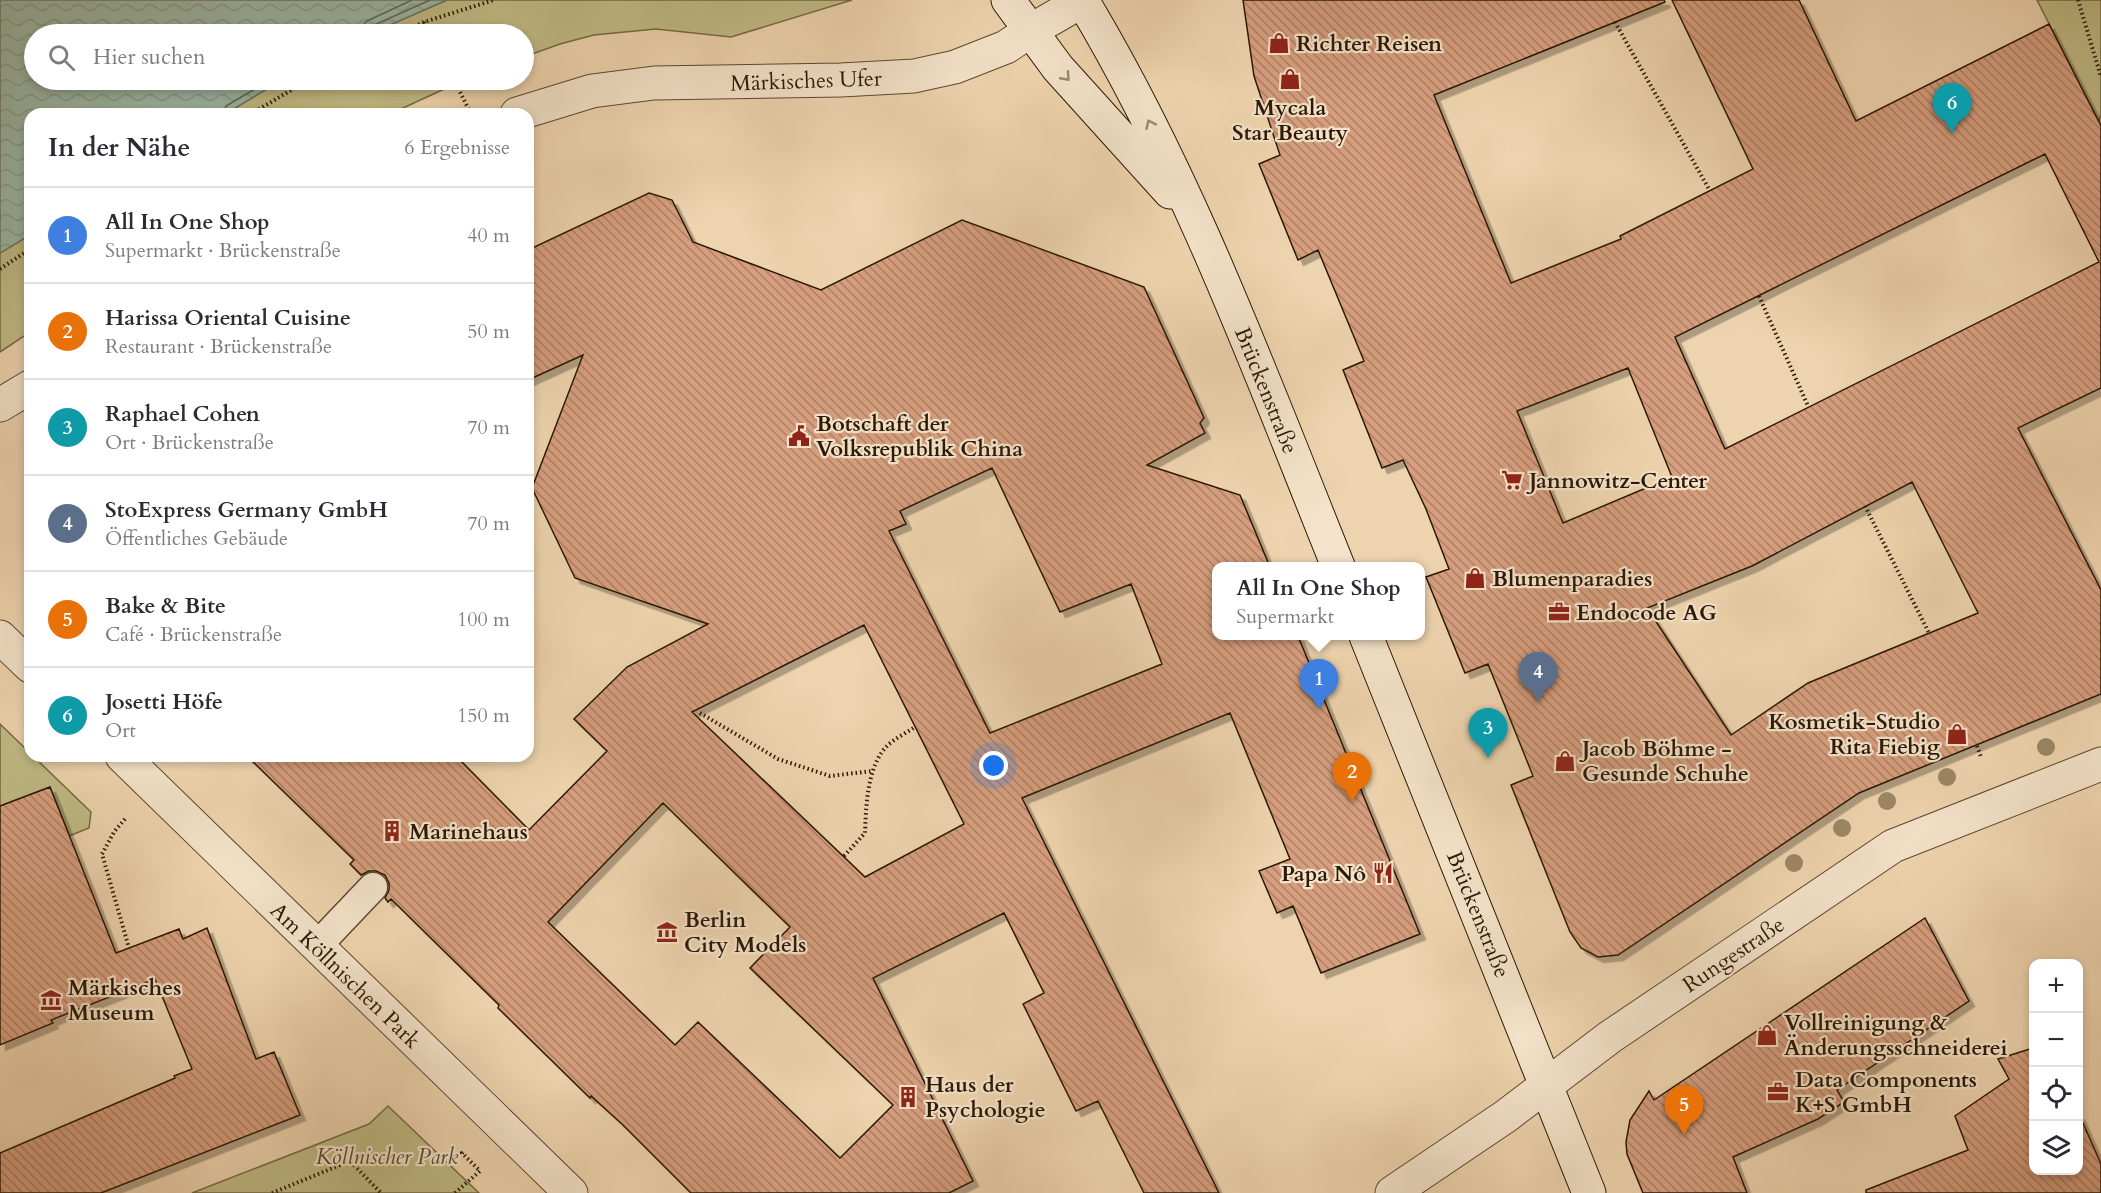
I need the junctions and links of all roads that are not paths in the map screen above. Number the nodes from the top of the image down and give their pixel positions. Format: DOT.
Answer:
graph roads {
  1 [pos="1008,0"];
  2 [pos="1082,0"];
  3 [pos="1030,31"];
  4 [pos="534,109"];
  5 [pos="1192,215"];
  6 [pos="24,391"];
  7 [pos="0,405"];
  8 [pos="1336,562"];
  9 [pos="0,637"];
  10 [pos="1368,640"];
  11 [pos="24,660"];
  12 [pos="128,762"];
  13 [pos="2101,764"];
  14 [pos="373,887"];
  15 [pos="317,946"];
  16 [pos="1546,1085"];
  17 [pos="571,1193"];
  18 [pos="1392,1193"];
  19 [pos="1589,1193"];
  1 -- 3 [label="street, Brückenstraße"];
  2 -- 3 [label="street, Märkisches Ufer"];
  5 -- 2 [label="street, Brückenstraße, one-way"];
  3 -- 4 [label="street, Märkisches Ufer"];
  3 -- 5 [label="street, Brückenstraße, one-way"];
  5 -- 8 [label="street, Brückenstraße"];
  6 -- 7 [label="street"];
  9 -- 11 [label="street"];
  10 -- 16 [label="street, Brückenstraße"];
  12 -- 15 [label="street, Am Köllnischen Park"];
  13 -- 16 [label="street, Rungestraße"];
  14 -- 15 [label="lane"];
  15 -- 17 [label="street, Am Köllnischen Park"];
  16 -- 18 [label="street, Rungestraße"];
  16 -- 19 [label="street, Brückenstraße"];
}
